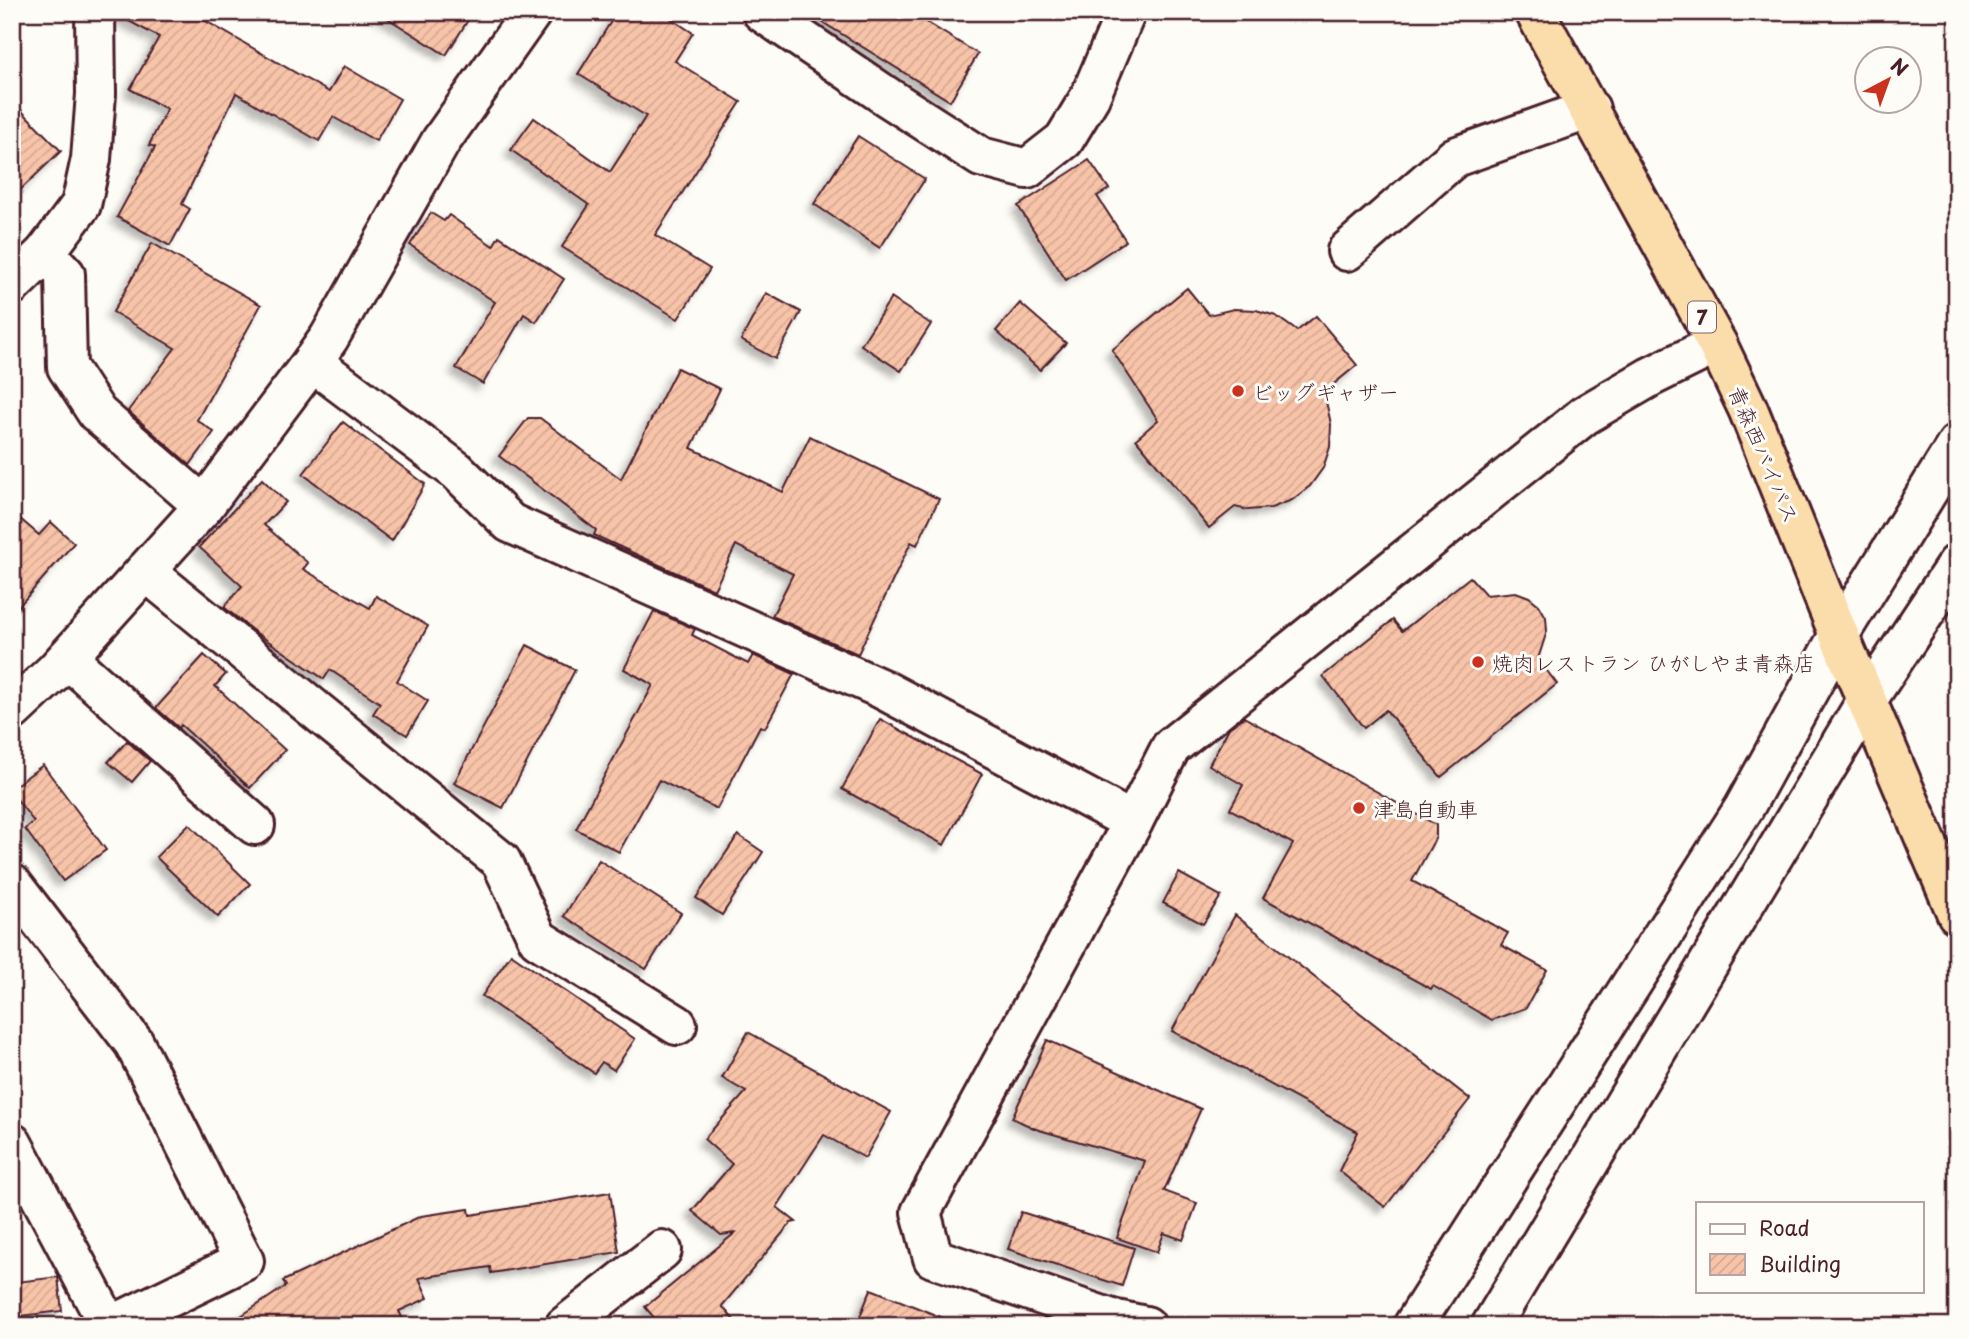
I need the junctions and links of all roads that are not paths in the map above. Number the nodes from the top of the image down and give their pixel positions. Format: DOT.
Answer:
graph roads {
  1 [pos="95,12"];
  2 [pos="532,12"];
  3 [pos="762,12"];
  4 [pos="1126,12"];
  5 [pos="1535,12"];
  6 [pos="1590,109"];
  7 [pos="1347,251"];
  8 [pos="45,253"];
  9 [pos="13,283"];
  10 [pos="1717,344"];
  11 [pos="312,362"];
  12 [pos="1957,444"];
  13 [pos="204,506"];
  14 [pos="1957,564"];
  15 [pos="145,571"];
  16 [pos="1839,635"];
  17 [pos="67,658"];
  18 [pos="1867,700"];
  19 [pos="12,711"];
  20 [pos="1133,822"];
  21 [pos="255,825"];
  22 [pos="12,884"];
  23 [pos="1957,914"];
  24 [pos="677,1025"];
  25 [pos="12,1143"];
  26 [pos="662,1250"];
  27 [pos="1120,1323"];
  28 [pos="110,1326"];
  29 [pos="565,1326"];
  30 [pos="1413,1326"];
  31 [pos="1491,1326"];
  1 -- 8 [label="street"];
  2 -- 11 [label="street"];
  3 -- 4 [label="street"];
  5 -- 6 [label="highway, 青森西バイパス / 7"];
  6 -- 7 [label="street"];
  6 -- 10 [label="highway, 青森西バイパス / 7"];
  8 -- 9 [label="street"];
  8 -- 13 [label="street"];
  10 -- 16 [label="highway, 青森西バイパス / 7"];
  10 -- 20 [label="street"];
  11 -- 13 [label="street"];
  11 -- 20 [label="street"];
  12 -- 16 [label="street"];
  13 -- 15 [label="street"];
  14 -- 18 [label="street"];
  15 -- 17 [label="street"];
  15 -- 24 [label="street"];
  16 -- 18 [label="highway, 青森西バイパス / 7"];
  16 -- 30 [label="street"];
  17 -- 19 [label="street"];
  17 -- 21 [label="street"];
  18 -- 23 [label="highway, 青森西バイパス / 7"];
  18 -- 31 [label="street"];
  20 -- 27 [label="street"];
  22 -- 28 [label="street"];
  25 -- 28 [label="street"];
  26 -- 29 [label="street"];
}
